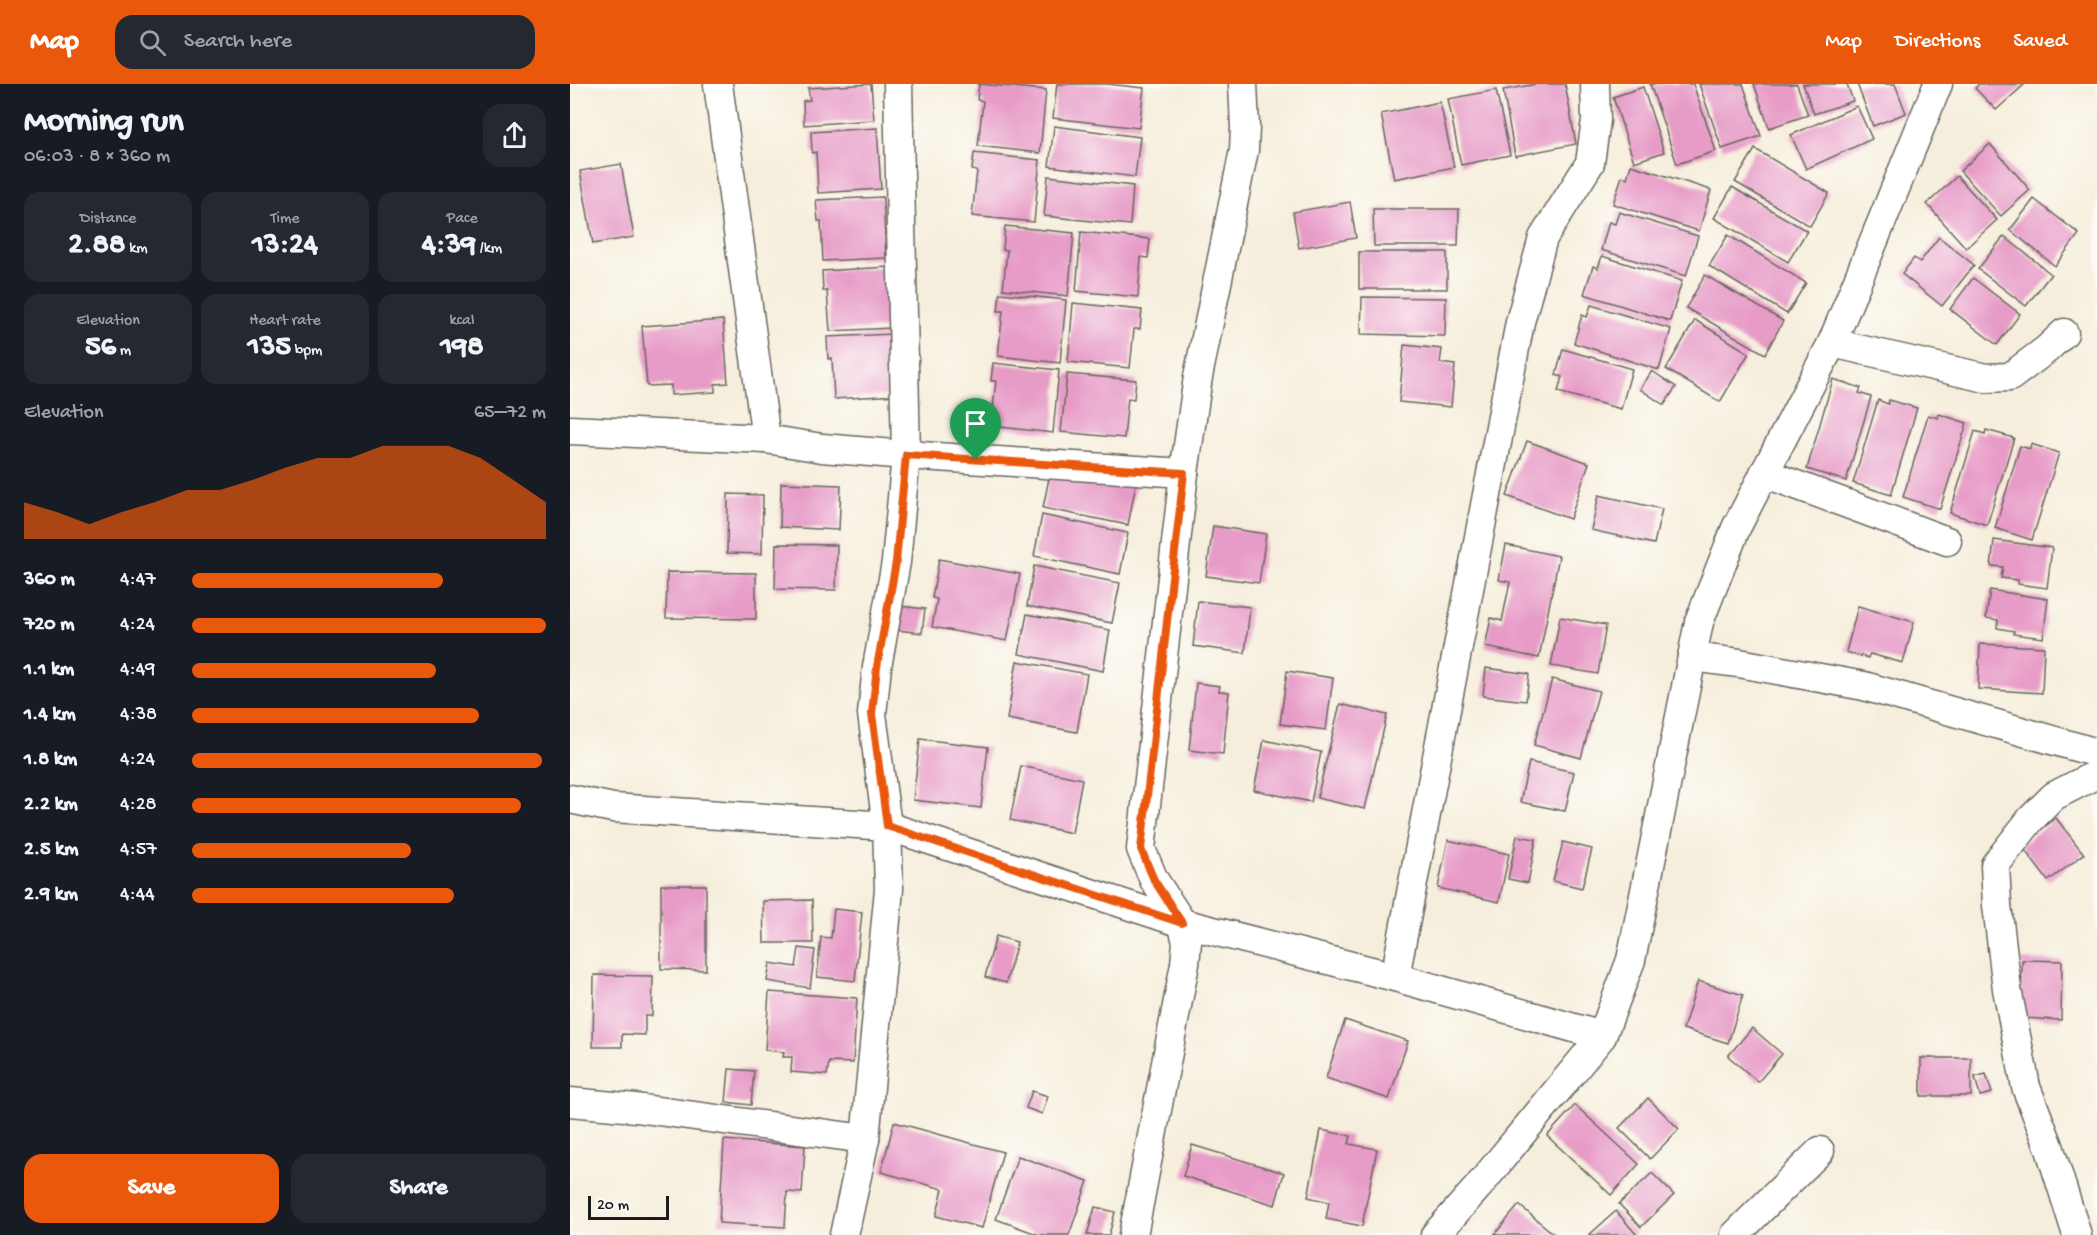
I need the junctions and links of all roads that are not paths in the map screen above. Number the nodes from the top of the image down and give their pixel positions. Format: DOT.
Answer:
graph roads {
  1 [pos="718,84"];
  2 [pos="898,84"];
  3 [pos="1243,84"];
  4 [pos="1595,84"];
  5 [pos="1938,84"];
  6 [pos="2064,333"];
  7 [pos="1832,343"];
  8 [pos="570,430"];
  9 [pos="766,439"];
  10 [pos="906,455"];
  11 [pos="1184,473"];
  12 [pos="1764,473"];
  13 [pos="1947,541"];
  14 [pos="1692,657"];
  15 [pos="2097,753"];
  16 [pos="2097,774"];
  17 [pos="570,799"];
  18 [pos="887,826"];
  19 [pos="1182,923"];
  20 [pos="1395,977"];
  21 [pos="1602,1036"];
  22 [pos="570,1102"];
  23 [pos="865,1139"];
  24 [pos="1820,1151"];
  25 [pos="844,1235"];
  26 [pos="1133,1235"];
  27 [pos="1434,1235"];
  28 [pos="1735,1235"];
  29 [pos="2077,1235"];
  1 -- 9 [label="street"];
  2 -- 10 [label="street"];
  3 -- 11 [label="street"];
  4 -- 20 [label="street"];
  5 -- 7 [label="street"];
  6 -- 7 [label="street"];
  7 -- 12 [label="street"];
  8 -- 9 [label="street"];
  9 -- 10 [label="street"];
  10 -- 11 [label="street"];
  10 -- 18 [label="street"];
  11 -- 19 [label="street"];
  12 -- 13 [label="street"];
  12 -- 14 [label="street"];
  14 -- 15 [label="street"];
  14 -- 21 [label="street"];
  16 -- 29 [label="street"];
  17 -- 18 [label="street"];
  18 -- 19 [label="street"];
  18 -- 23 [label="street"];
  19 -- 20 [label="street"];
  19 -- 26 [label="street"];
  20 -- 21 [label="street"];
  21 -- 27 [label="street"];
  22 -- 23 [label="street"];
  23 -- 25 [label="street"];
  24 -- 28 [label="street"];
}
